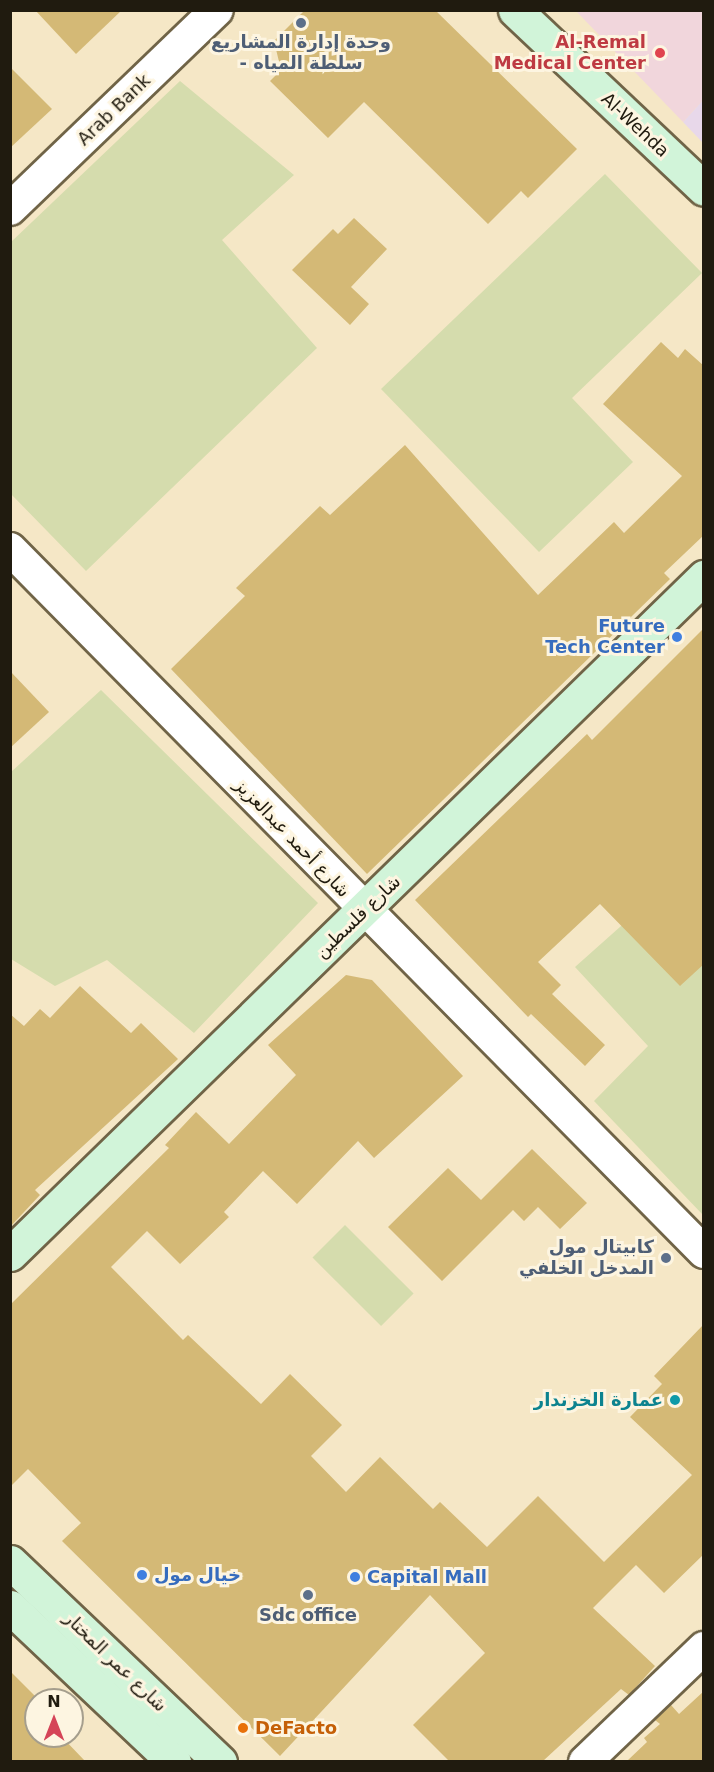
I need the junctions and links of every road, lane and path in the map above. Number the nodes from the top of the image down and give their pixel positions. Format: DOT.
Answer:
graph roads {
  1 [pos="217,10"];
  2 [pos="515,10"];
  3 [pos="704,189"];
  4 [pos="10,209"];
  5 [pos="10,549"];
  6 [pos="704,577"];
  7 [pos="364,911"];
  8 [pos="704,1252"];
  9 [pos="10,1254"];
  10 [pos="10,1562"];
  11 [pos="10,1607"];
  12 [pos="704,1648"];
  13 [pos="174,1761"];
  14 [pos="220,1761"];
  15 [pos="585,1761"];
  1 -- 4 [label="street, Arab Bank"];
  2 -- 3 [label="street, Al-Wehda"];
  5 -- 7 [label="street, شارع أحمد عبدالعزيز"];
  6 -- 7 [label="street, شارع فلسطين"];
  7 -- 8 [label="street, شارع أحمد عبدالعزيز"];
  7 -- 9 [label="street, شارع فلسطين"];
  10 -- 14 [label="street, شارع عمر المختار"];
  11 -- 13 [label="street, شارع عمر المختار"];
  12 -- 15 [label="street"];
}
